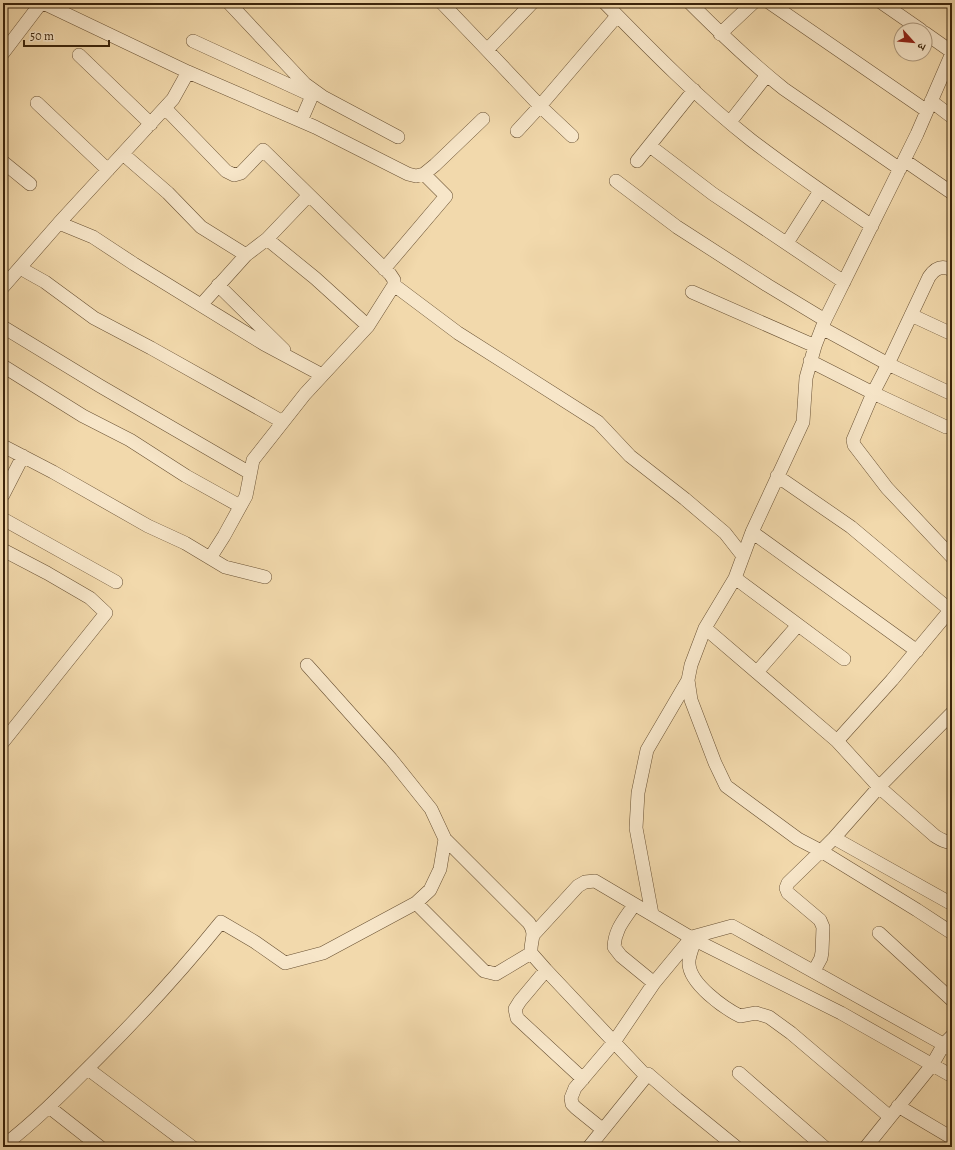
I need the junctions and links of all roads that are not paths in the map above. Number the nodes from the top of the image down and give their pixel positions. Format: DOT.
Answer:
graph roads {
  1 [pos="42,3"];
  2 [pos="229,3"];
  3 [pos="442,3"];
  4 [pos="532,3"];
  5 [pos="605,3"];
  6 [pos="690,3"];
  7 [pos="753,3"];
  8 [pos="770,3"];
  9 [pos="882,3"];
  10 [pos="617,16"];
  11 [pos="909,22"];
  12 [pos="720,34"];
  13 [pos="933,39"];
  14 [pos="193,41"];
  15 [pos="487,50"];
  16 [pos="952,52"];
  17 [pos="3,54"];
  18 [pos="79,56"];
  19 [pos="188,72"];
  20 [pos="767,75"];
  21 [pos="694,90"];
  22 [pos="313,93"];
  23 [pos="37,103"];
  24 [pos="540,106"];
  25 [pos="929,106"];
  26 [pos="165,108"];
  27 [pos="952,117"];
  28 [pos="482,119"];
  29 [pos="301,121"];
  30 [pos="730,122"];
  31 [pos="151,124"];
  32 [pos="517,130"];
  33 [pos="572,136"];
  34 [pos="398,137"];
  35 [pos="650,146"];
  36 [pos="123,154"];
  37 [pos="637,161"];
  38 [pos="3,162"];
  39 [pos="902,164"];
  40 [pos="108,170"];
  41 [pos="424,174"];
  42 [pos="616,181"];
  43 [pos="30,184"];
  44 [pos="820,191"];
  45 [pos="952,193"];
  46 [pos="308,196"];
  47 [pos="59,223"];
  48 [pos="872,226"];
  49 [pos="267,238"];
  50 [pos="788,243"];
  51 [pos="246,255"];
  52 [pos="20,268"];
  53 [pos="384,269"];
  54 [pos="952,270"];
  55 [pos="844,282"];
  56 [pos="218,285"];
  57 [pos="394,286"];
  58 [pos="3,287"];
  59 [pos="692,292"];
  60 [pos="201,305"];
  61 [pos="911,315"];
  62 [pos="823,324"];
  63 [pos="368,326"];
  64 [pos="3,327"];
  65 [pos="952,334"];
  66 [pos="815,346"];
  67 [pos="294,360"];
  68 [pos="810,361"];
  69 [pos="888,364"];
  70 [pos="3,366"];
  71 [pos="322,375"];
  72 [pos="873,393"];
  73 [pos="952,394"];
  74 [pos="283,422"];
  75 [pos="946,427"];
  76 [pos="3,446"];
  77 [pos="23,456"];
  78 [pos="250,473"];
  79 [pos="777,476"];
  80 [pos="3,495"];
  81 [pos="240,506"];
  82 [pos="3,519"];
  83 [pos="752,532"];
  84 [pos="3,550"];
  85 [pos="743,556"];
  86 [pos="952,557"];
  87 [pos="210,558"];
  88 [pos="265,577"];
  89 [pos="735,578"];
  90 [pos="116,582"];
  91 [pos="951,609"];
  92 [pos="798,625"];
  93 [pos="705,628"];
  94 [pos="917,651"];
  95 [pos="844,659"];
  96 [pos="307,665"];
  97 [pos="757,672"];
  98 [pos="688,680"];
  99 [pos="952,713"];
  100 [pos="837,741"];
  101 [pos="3,742"];
  102 [pos="880,787"];
  103 [pos="834,838"];
  104 [pos="445,839"];
  105 [pos="952,842"];
  106 [pos="821,851"];
  107 [pos="416,903"];
  108 [pos="952,904"];
  109 [pos="634,905"];
  110 [pos="652,914"];
  111 [pos="879,933"];
  112 [pos="952,933"];
  113 [pos="534,934"];
  114 [pos="693,938"];
  115 [pos="531,953"];
  116 [pos="546,970"];
  117 [pos="814,971"];
  118 [pos="654,984"];
  119 [pos="952,1000"];
  120 [pos="614,1042"];
  121 [pos="949,1043"];
  122 [pos="932,1065"];
  123 [pos="88,1069"];
  124 [pos="739,1073"];
  125 [pos="646,1076"];
  126 [pos="952,1076"];
  127 [pos="583,1079"];
  128 [pos="898,1106"];
  129 [pos="49,1107"];
  130 [pos="890,1117"];
  131 [pos="602,1129"];
  132 [pos="952,1138"];
  133 [pos="6,1146"];
  134 [pos="100,1147"];
  135 [pos="192,1147"];
  136 [pos="589,1147"];
  137 [pos="736,1147"];
  138 [pos="824,1147"];
  139 [pos="866,1147"];
  1 -- 17 [label="street"];
  1 -- 19 [label="street"];
  2 -- 22 [label="street"];
  3 -- 15 [label="street"];
  4 -- 15 [label="street"];
  5 -- 10 [label="street"];
  6 -- 12 [label="street"];
  7 -- 12 [label="street"];
  8 -- 25 [label="street"];
  9 -- 11 [label="street"];
  10 -- 21 [label="street"];
  10 -- 24 [label="street"];
  12 -- 20 [label="street"];
  13 -- 16 [label="street"];
  14 -- 22 [label="street"];
  15 -- 24 [label="street"];
  16 -- 25 [label="street"];
  18 -- 31 [label="street"];
  19 -- 26 [label="street"];
  19 -- 29 [label="street"];
  20 -- 30 [label="street"];
  20 -- 39 [label="street"];
  21 -- 30 [label="street"];
  21 -- 35 [label="street"];
  22 -- 29 [label="street"];
  22 -- 34 [label="street"];
  23 -- 40 [label="street"];
  24 -- 32 [label="street"];
  24 -- 33 [label="street"];
  25 -- 27 [label="street"];
  25 -- 39 [label="street"];
  26 -- 31 [label="street"];
  26 -- 46 [label="street"];
  28 -- 41 [label="street"];
  29 -- 41 [label="street"];
  30 -- 44 [label="street"];
  31 -- 36 [label="street"];
  35 -- 37 [label="street"];
  35 -- 50 [label="street"];
  36 -- 40 [label="street"];
  36 -- 51 [label="street"];
  38 -- 43 [label="street"];
  39 -- 45 [label="street"];
  39 -- 48 [label="street"];
  40 -- 47 [label="street"];
  41 -- 53 [label="street"];
  42 -- 62 [label="street"];
  44 -- 48 [label="street"];
  44 -- 50 [label="street"];
  46 -- 49 [label="street"];
  46 -- 53 [label="street"];
  47 -- 52 [label="street"];
  47 -- 60 [label="street"];
  48 -- 55 [label="street"];
  49 -- 51 [label="street"];
  49 -- 63 [label="street"];
  50 -- 55 [label="street"];
  51 -- 56 [label="street"];
  52 -- 58 [label="street"];
  52 -- 74 [label="street"];
  53 -- 57 [label="street"];
  54 -- 61 [label="street"];
  55 -- 62 [label="street"];
  56 -- 60 [label="street"];
  56 -- 67 [label="street"];
  57 -- 63 [label="street"];
  57 -- 85 [label="street"];
  59 -- 66 [label="street"];
  60 -- 67 [label="street"];
  61 -- 65 [label="street"];
  61 -- 69 [label="street"];
  62 -- 66 [label="street"];
  62 -- 69 [label="street"];
  63 -- 71 [label="street"];
  64 -- 78 [label="street"];
  66 -- 68 [label="street"];
  67 -- 71 [label="street"];
  68 -- 72 [label="street"];
  68 -- 79 [label="street"];
  69 -- 72 [label="street"];
  69 -- 73 [label="street"];
  70 -- 81 [label="street"];
  71 -- 74 [label="street"];
  72 -- 75 [label="street"];
  72 -- 86 [label="street"];
  74 -- 78 [label="street"];
  76 -- 77 [label="street"];
  77 -- 80 [label="street"];
  77 -- 87 [label="street"];
  78 -- 81 [label="street"];
  79 -- 83 [label="street"];
  79 -- 91 [label="street"];
  81 -- 87 [label="street"];
  82 -- 90 [label="street"];
  83 -- 85 [label="street"];
  83 -- 94 [label="street"];
  84 -- 101 [label="street"];
  85 -- 89 [label="street"];
  87 -- 88 [label="street"];
  89 -- 92 [label="street"];
  89 -- 93 [label="street"];
  91 -- 94 [label="street"];
  92 -- 95 [label="street"];
  92 -- 97 [label="street"];
  93 -- 97 [label="street"];
  93 -- 98 [label="street"];
  94 -- 100 [label="street"];
  96 -- 104 [label="street"];
  97 -- 100 [label="street"];
  98 -- 106 [label="street"];
  98 -- 110 [label="street"];
  99 -- 102 [label="street"];
  100 -- 102 [label="street"];
  102 -- 103 [label="street"];
  102 -- 105 [label="street"];
  103 -- 106 [label="street"];
  103 -- 108 [label="street"];
  104 -- 107 [label="street"];
  104 -- 113 [label="street"];
  106 -- 112 [label="street"];
  106 -- 117 [label="street"];
  107 -- 115 [label="street"];
  107 -- 123 [label="street"];
  109 -- 110 [label="street"];
  109 -- 113 [label="street"];
  109 -- 118 [label="street"];
  110 -- 114 [label="street"];
  111 -- 119 [label="street"];
  113 -- 115 [label="street"];
  114 -- 117 [label="street"];
  114 -- 118 [label="street"];
  114 -- 122 [label="street"];
  114 -- 130 [label="street"];
  115 -- 116 [label="street"];
  116 -- 120 [label="street"];
  116 -- 127 [label="street"];
  117 -- 121 [label="street"];
  118 -- 120 [label="street"];
  120 -- 125 [label="street"];
  120 -- 127 [label="street"];
  121 -- 122 [label="street"];
  122 -- 126 [label="street"];
  122 -- 128 [label="street"];
  123 -- 129 [label="street"];
  123 -- 135 [label="street"];
  124 -- 138 [label="street"];
  125 -- 131 [label="street"];
  125 -- 137 [label="street"];
  127 -- 131 [label="street"];
  128 -- 130 [label="street"];
  128 -- 132 [label="street"];
  129 -- 133 [label="street"];
  129 -- 134 [label="street"];
  130 -- 139 [label="street"];
  131 -- 136 [label="street"];
}
